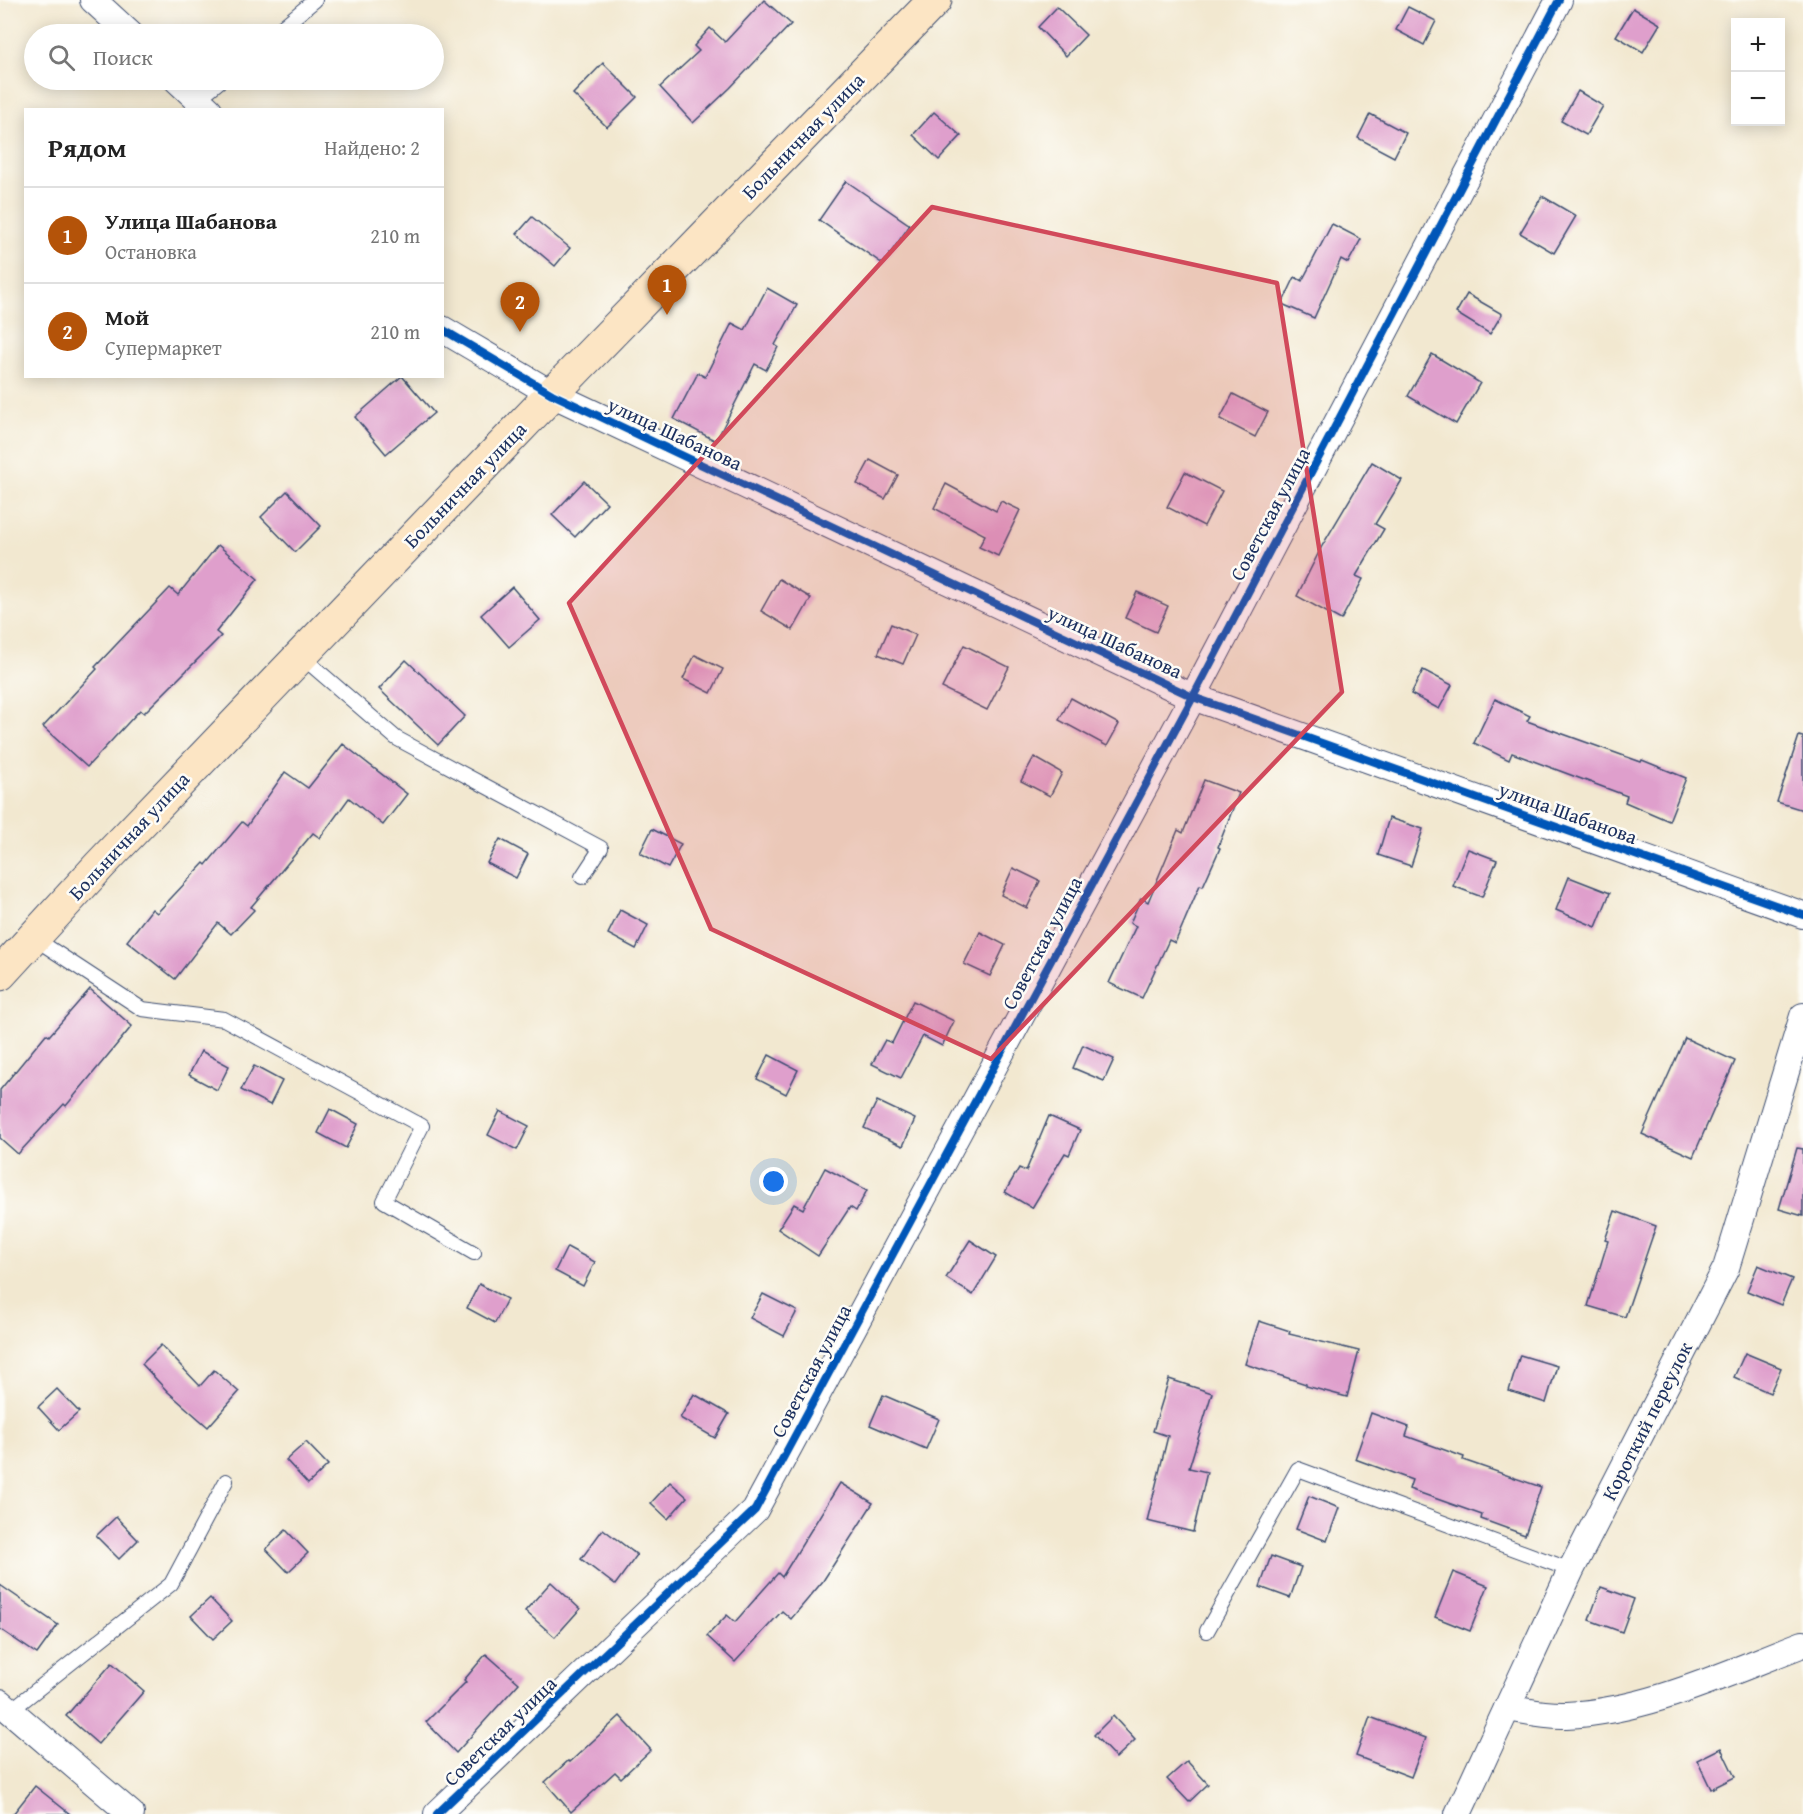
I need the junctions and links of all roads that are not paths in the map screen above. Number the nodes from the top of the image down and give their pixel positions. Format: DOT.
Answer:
graph roads {
  1 [pos="93,0"];
  2 [pos="315,0"];
  3 [pos="934,0"];
  4 [pos="1559,0"];
  5 [pos="119,24"];
  6 [pos="286,24"];
  7 [pos="188,90"];
  8 [pos="214,90"];
  9 [pos="204,104"];
  10 [pos="444,330"];
  11 [pos="552,394"];
  12 [pos="301,656"];
  13 [pos="1193,697"];
  14 [pos="582,877"];
  15 [pos="1803,915"];
  16 [pos="34,938"];
  17 [pos="0,974"];
  18 [pos="1803,1016"];
  19 [pos="474,1253"];
  20 [pos="226,1481"];
  21 [pos="1570,1570"];
  22 [pos="1207,1631"];
  23 [pos="1803,1644"];
  24 [pos="5,1707"];
  25 [pos="1507,1708"];
  26 [pos="131,1814"];
  27 [pos="437,1814"];
  28 [pos="1458,1814"];
  1 -- 5 [label="street"];
  2 -- 6 [label="lane"];
  3 -- 11 [label="street, Больничная улица"];
  4 -- 13 [label="street, Советская улица"];
  7 -- 9 [label="street"];
  8 -- 9 [label="lane"];
  10 -- 11 [label="street, улица Шабанова"];
  11 -- 12 [label="street, Больничная улица"];
  11 -- 13 [label="street, улица Шабанова"];
  12 -- 14 [label="lane"];
  12 -- 16 [label="street, Больничная улица"];
  13 -- 15 [label="street, улица Шабанова"];
  13 -- 27 [label="street, Советская улица"];
  16 -- 17 [label="street, Больничная улица"];
  16 -- 19 [label="lane"];
  18 -- 21 [label="street, Короткий переулок"];
  20 -- 24 [label="lane"];
  21 -- 22 [label="lane"];
  21 -- 25 [label="street, Короткий переулок"];
  23 -- 25 [label="street"];
  24 -- 26 [label="street"];
  25 -- 28 [label="street, Короткий переулок"];
}
